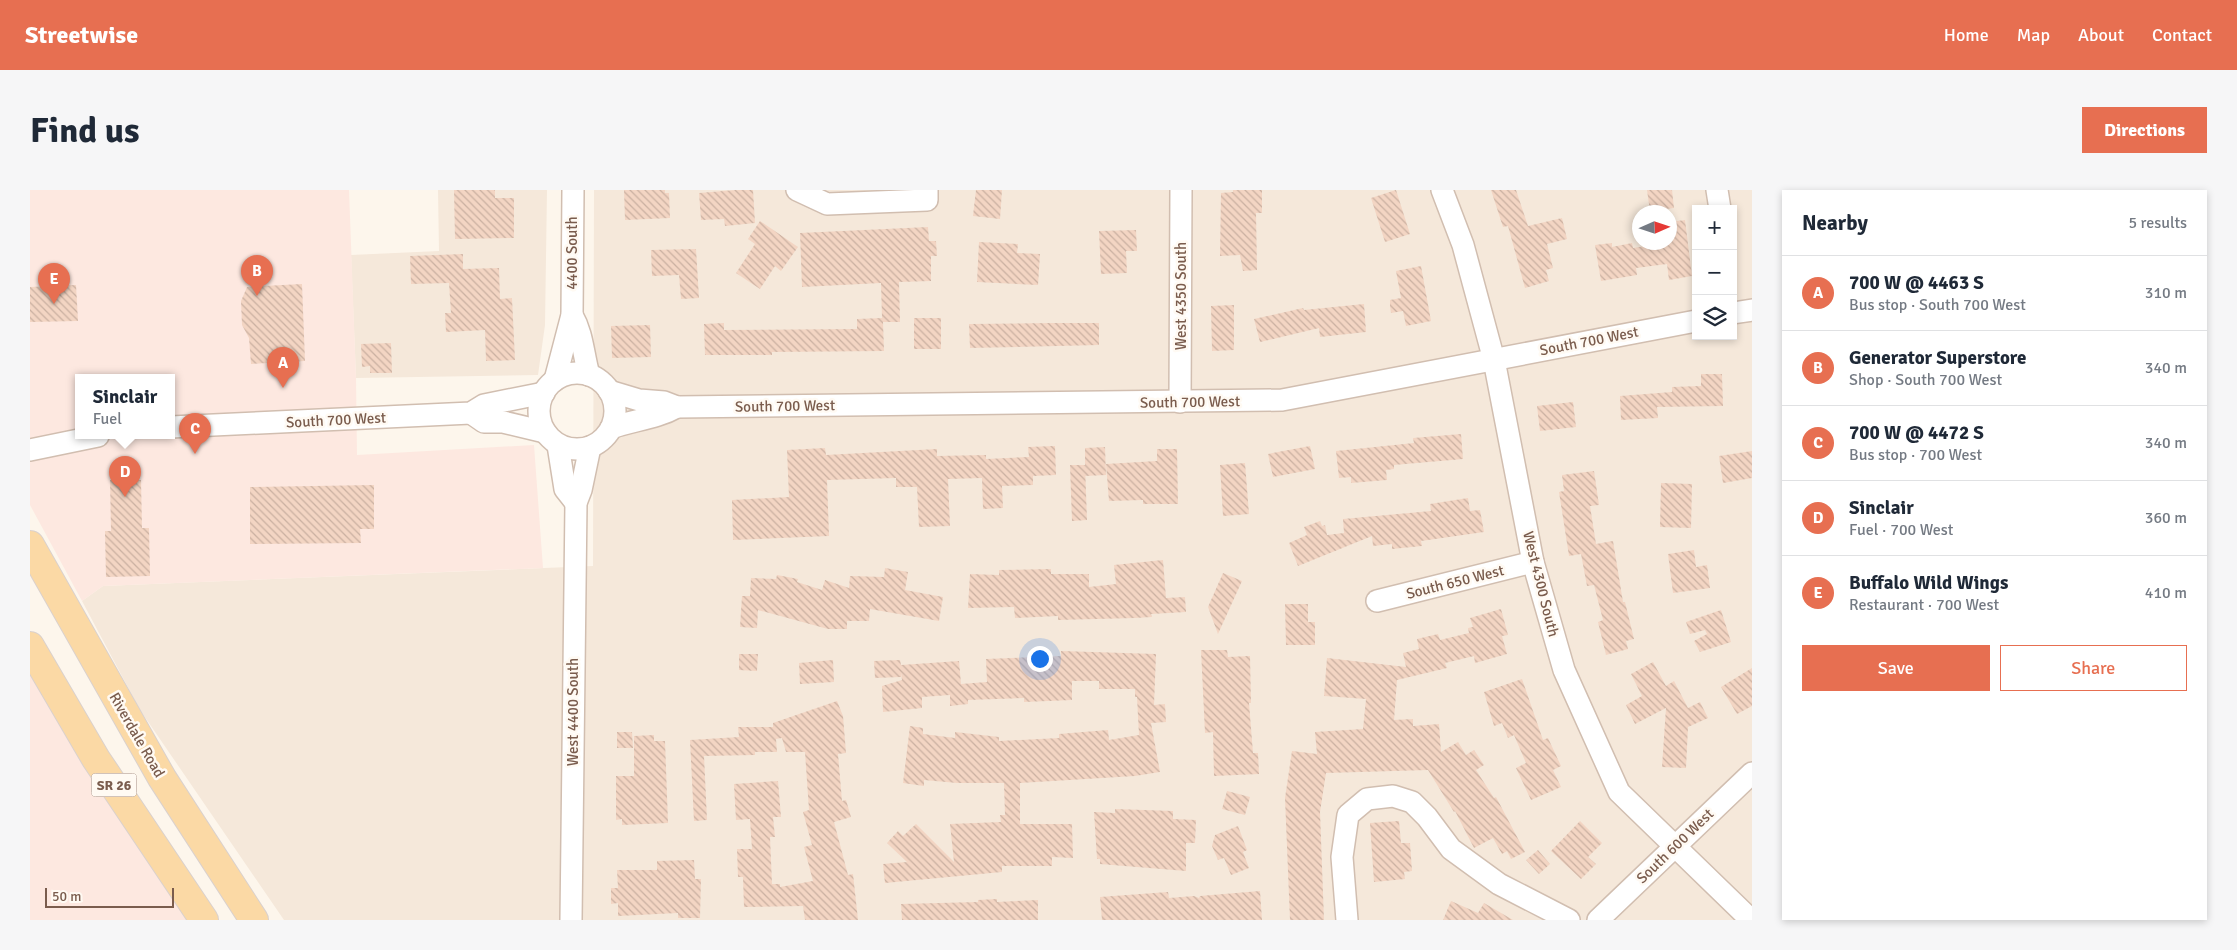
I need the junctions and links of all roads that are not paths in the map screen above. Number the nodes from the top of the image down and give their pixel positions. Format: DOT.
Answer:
graph roads {
  1 [pos="573,190"];
  2 [pos="797,190"];
  3 [pos="1181,190"];
  4 [pos="1442,190"];
  5 [pos="1717,190"];
  6 [pos="927,195"];
  7 [pos="1719,205"];
  8 [pos="572,315"];
  9 [pos="1692,322"];
  10 [pos="1494,360"];
  11 [pos="589,375"];
  12 [pos="549,387"];
  13 [pos="609,391"];
  14 [pos="1180,402"];
  15 [pos="677,407"];
  16 [pos="471,413"];
  17 [pos="175,427"];
  18 [pos="611,428"];
  19 [pos="552,438"];
  20 [pos="83,439"];
  21 [pos="590,447"];
  22 [pos="30,450"];
  23 [pos="576,503"];
  24 [pos="30,545"];
  25 [pos="1533,562"];
  26 [pos="1377,601"];
  27 [pos="30,646"];
  28 [pos="1752,772"];
  29 [pos="1675,846"];
  30 [pos="228,882"];
  31 [pos="200,914"];
  32 [pos="254,920"];
  33 [pos="571,920"];
  34 [pos="1347,920"];
  35 [pos="1569,920"];
  36 [pos="1598,920"];
  37 [pos="1751,920"];
  1 -- 8 [label="street, 4400 South"];
  2 -- 6 [label="street"];
  3 -- 14 [label="street, West 4350 South"];
  4 -- 10 [label="street, West 4300 South"];
  5 -- 7 [label="street"];
  8 -- 11 [label="street"];
  8 -- 12 [label="street"];
  9 -- 10 [label="street, South 700 West"];
  10 -- 14 [label="street, South 700 West"];
  10 -- 25 [label="street, West 4300 South"];
  11 -- 12 [label="street"];
  11 -- 13 [label="street"];
  12 -- 16 [label="street, South 700 West"];
  12 -- 19 [label="street"];
  13 -- 15 [label="street, South 700 West"];
  13 -- 18 [label="street"];
  14 -- 15 [label="street, South 700 West"];
  15 -- 18 [label="street, South 700 West"];
  16 -- 17 [label="street, South 700 West"];
  16 -- 19 [label="street, South 700 West"];
  18 -- 21 [label="street"];
  19 -- 21 [label="street"];
  19 -- 23 [label="street"];
  20 -- 22 [label="street"];
  21 -- 23 [label="street, West 4400 South"];
  23 -- 33 [label="street, West 4400 South"];
  24 -- 30 [label="main road, Riverdale Road / SR 26"];
  25 -- 26 [label="street, South 650 West"];
  25 -- 29 [label="street, West 4300 South"];
  27 -- 31 [label="main road, SR 26"];
  28 -- 29 [label="street, South 600 West"];
  29 -- 36 [label="street, South 600 West"];
  29 -- 37 [label="street, West 4300 South"];
  30 -- 31 [label="main road"];
  30 -- 32 [label="main road, Riverdale Road / SR 26"];
  34 -- 35 [label="street"];
}
